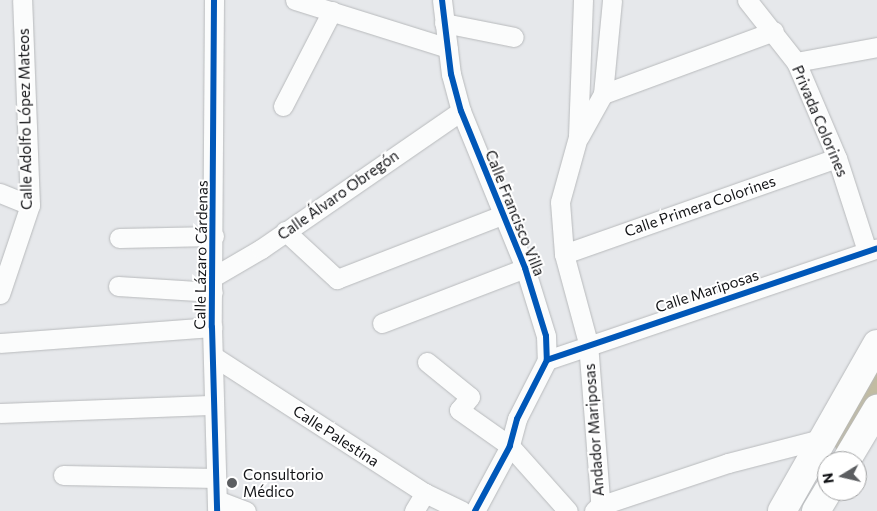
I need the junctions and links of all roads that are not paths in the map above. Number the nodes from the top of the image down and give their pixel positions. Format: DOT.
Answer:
graph roads {
  1 [pos="22,0"];
  2 [pos="214,0"];
  3 [pos="295,0"];
  4 [pos="442,0"];
  5 [pos="583,0"];
  6 [pos="612,0"];
  7 [pos="751,1"];
  8 [pos="332,11"];
  9 [pos="444,23"];
  10 [pos="774,31"];
  11 [pos="514,37"];
  12 [pos="877,47"];
  13 [pos="448,48"];
  14 [pos="796,62"];
  15 [pos="603,94"];
  16 [pos="283,106"];
  17 [pos="461,110"];
  18 [pos="578,137"];
  19 [pos="837,158"];
  20 [pos="0,193"];
  21 [pos="30,205"];
  22 [pos="502,215"];
  23 [pos="285,231"];
  24 [pos="214,236"];
  25 [pos="119,238"];
  26 [pos="872,249"];
  27 [pos="564,254"];
  28 [pos="525,268"];
  29 [pos="213,284"];
  30 [pos="118,286"];
  31 [pos="0,294"];
  32 [pos="382,323"];
  33 [pos="212,327"];
  34 [pos="0,343"];
  35 [pos="588,343"];
  36 [pos="877,344"];
  37 [pos="213,356"];
  38 [pos="547,360"];
  39 [pos="428,362"];
  40 [pos="213,405"];
  41 [pos="877,409"];
  42 [pos="0,413"];
  43 [pos="821,439"];
  44 [pos="510,446"];
  45 [pos="852,451"];
  46 [pos="63,475"];
  47 [pos="216,478"];
  48 [pos="425,493"];
  49 [pos="217,506"];
  50 [pos="598,509"];
  51 [pos="246,511"];
  52 [pos="414,511"];
  53 [pos="462,511"];
  54 [pos="475,511"];
  55 [pos="568,511"];
  56 [pos="782,511"];
  1 -- 21 [label="street, Calle Adolfo López Mateos"];
  2 -- 24 [label="street, Calle Lázaro Cárdenas"];
  3 -- 8 [label="street"];
  4 -- 9 [label="street, Calle Francisco Villa"];
  5 -- 18 [label="street, Andador Mariposas"];
  6 -- 15 [label="street"];
  7 -- 10 [label="street, Privada Colorines"];
  8 -- 13 [label="street"];
  8 -- 16 [label="street"];
  9 -- 11 [label="street"];
  9 -- 13 [label="street, Calle Francisco Villa"];
  10 -- 14 [label="street, Privada Colorines"];
  10 -- 15 [label="street"];
  12 -- 14 [label="street"];
  13 -- 17 [label="street, Calle Francisco Villa"];
  14 -- 19 [label="street, Privada Colorines"];
  15 -- 18 [label="street"];
  17 -- 22 [label="street, Calle Francisco Villa"];
  17 -- 23 [label="street, Calle Álvaro Obregón"];
  18 -- 27 [label="street, Andador Mariposas"];
  19 -- 26 [label="street, Privada Colorines"];
  19 -- 27 [label="street, Calle Primera Colorines"];
  20 -- 21 [label="street"];
  21 -- 31 [label="street, Calle Adolfo López Mateos"];
  22 -- 23 [label="street"];
  22 -- 28 [label="street, Calle Francisco Villa"];
  23 -- 29 [label="street, Calle Álvaro Obregón"];
  24 -- 25 [label="street"];
  24 -- 29 [label="street, Calle Lázaro Cárdenas"];
  26 -- 35 [label="street, Calle Mariposas"];
  27 -- 35 [label="street, Andador Mariposas"];
  28 -- 32 [label="street"];
  28 -- 38 [label="street, Calle Francisco Villa"];
  29 -- 30 [label="street"];
  29 -- 33 [label="street, Calle Lázaro Cárdenas"];
  33 -- 34 [label="street"];
  33 -- 37 [label="street, Calle Lázaro Cárdenas"];
  35 -- 38 [label="street, Calle Mariposas"];
  35 -- 50 [label="street, Andador Mariposas"];
  36 -- 43 [label="street"];
  37 -- 40 [label="street, Calle Lázaro Cárdenas"];
  37 -- 48 [label="street, Calle Palestina"];
  38 -- 44 [label="street, Calle Francisco Villa"];
  39 -- 44 [label="street"];
  40 -- 42 [label="street"];
  40 -- 47 [label="street, Calle Lázaro Cárdenas"];
  41 -- 45 [label="street"];
  43 -- 50 [label="street"];
  43 -- 56 [label="street"];
  44 -- 54 [label="street, Calle Francisco Villa"];
  44 -- 55 [label="street"];
  46 -- 47 [label="street"];
  47 -- 49 [label="street, Calle Lázaro Cárdenas"];
  48 -- 52 [label="street"];
  48 -- 53 [label="street, Calle Palestina"];
  49 -- 51 [label="street"];
}
